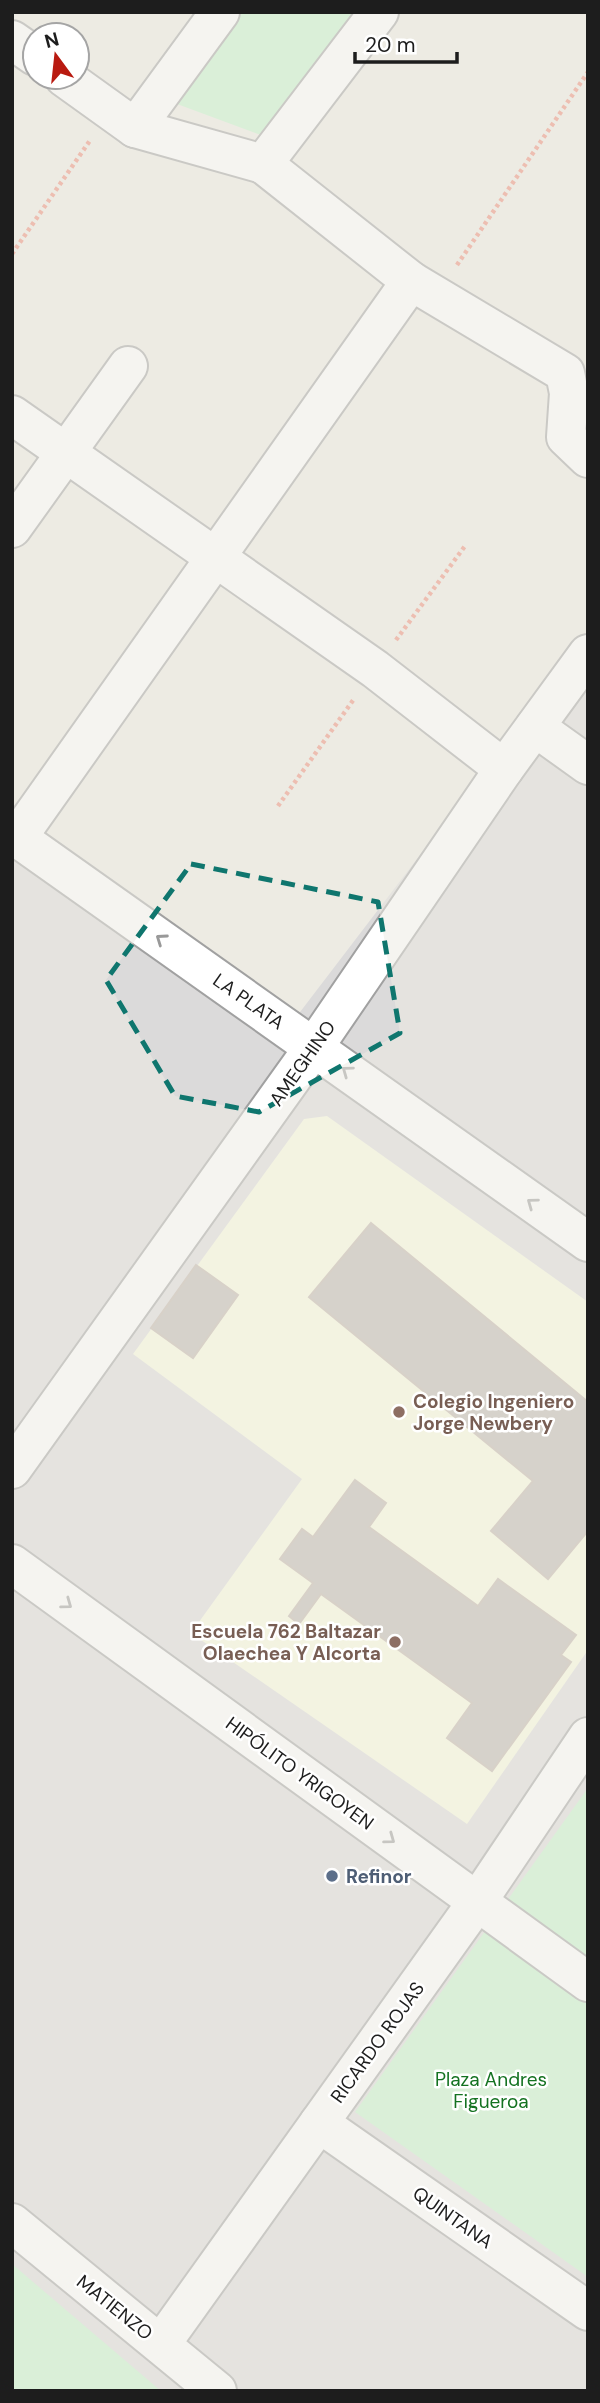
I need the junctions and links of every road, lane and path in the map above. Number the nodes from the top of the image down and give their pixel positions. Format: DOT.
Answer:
graph roads {
  1 [pos="220,12"];
  2 [pos="379,12"];
  3 [pos="588,72"];
  4 [pos="84,91"];
  5 [pos="123,119"];
  6 [pos="263,164"];
  7 [pos="12,254"];
  8 [pos="424,288"];
  9 [pos="128,366"];
  10 [pos="12,415"];
  11 [pos="66,453"];
  12 [pos="588,458"];
  13 [pos="12,528"];
  14 [pos="217,556"];
  15 [pos="588,654"];
  16 [pos="536,727"];
  17 [pos="588,765"];
  18 [pos="504,769"];
  19 [pos="15,836"];
  20 [pos="314,1047"];
  21 [pos="588,1242"];
  22 [pos="12,1469"];
  23 [pos="12,1564"];
  24 [pos="588,1737"];
  25 [pos="477,1902"];
  26 [pos="588,1982"];
  27 [pos="319,2123"];
  28 [pos="12,2223"];
  29 [pos="588,2311"];
  30 [pos="161,2344"];
  31 [pos="217,2391"];
  1 -- 5 [label="street"];
  2 -- 6 [label="street"];
  3 -- 8 [label="path"];
  4 -- 5 [label="street"];
  5 -- 6 [label="street"];
  5 -- 7 [label="path"];
  6 -- 8 [label="street"];
  8 -- 12 [label="street"];
  8 -- 14 [label="street"];
  9 -- 11 [label="street"];
  10 -- 11 [label="street"];
  11 -- 13 [label="street"];
  11 -- 14 [label="street"];
  14 -- 18 [label="street"];
  14 -- 19 [label="street"];
  15 -- 16 [label="street, AMEGHINO"];
  16 -- 17 [label="street"];
  16 -- 18 [label="street, AMEGHINO"];
  18 -- 20 [label="street, AMEGHINO"];
  20 -- 19 [label="street, LA PLATA, one-way"];
  21 -- 20 [label="street, LA PLATA, one-way"];
  20 -- 22 [label="street, AMEGHINO"];
  23 -- 25 [label="street, HIPÓLITO YRIGOYEN, one-way"];
  24 -- 25 [label="street, RICARDO ROJAS"];
  25 -- 26 [label="street, HIPÓLITO YRIGOYEN"];
  25 -- 27 [label="street, RICARDO ROJAS"];
  27 -- 29 [label="street, QUINTANA"];
  27 -- 30 [label="street, RICARDO ROJAS"];
  28 -- 30 [label="street, MATIENZO"];
  30 -- 31 [label="street, MATIENZO"];
}
